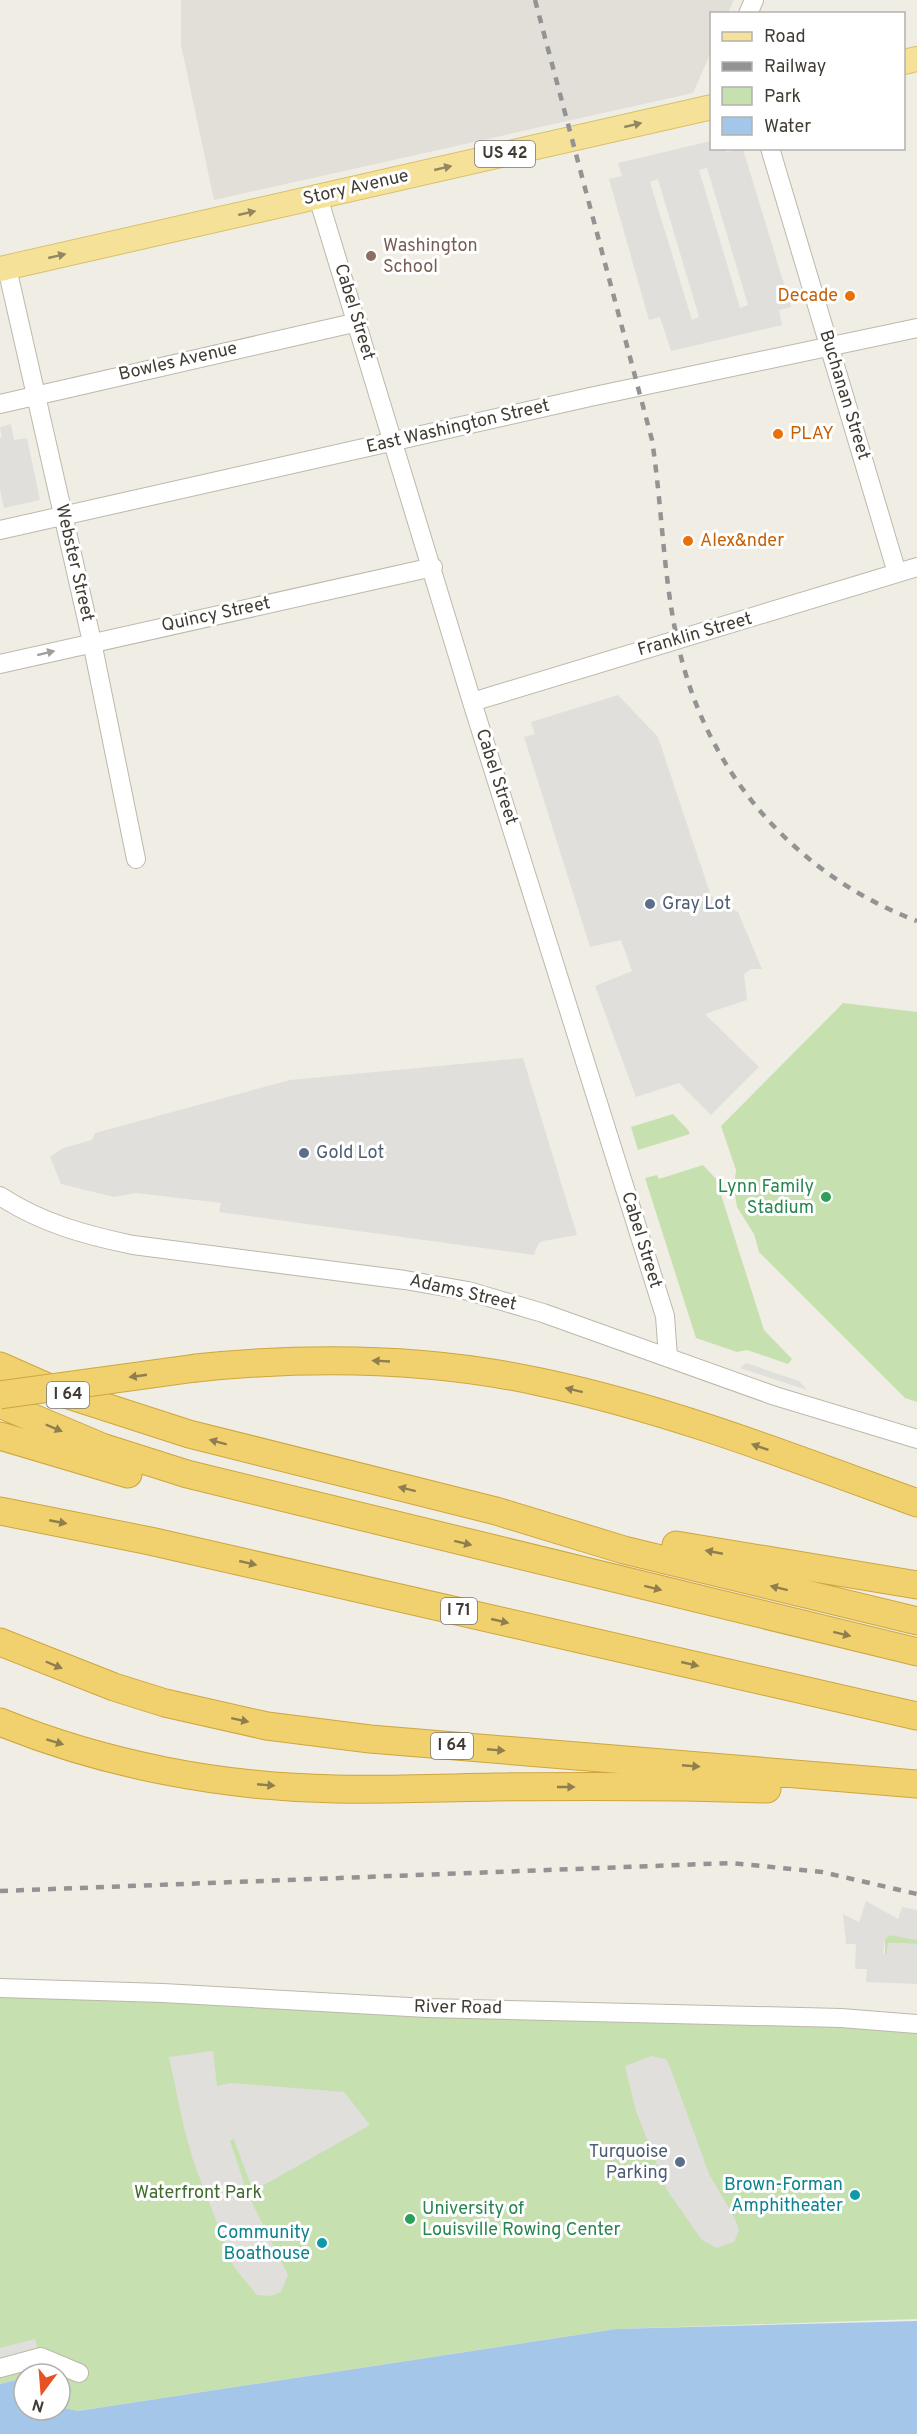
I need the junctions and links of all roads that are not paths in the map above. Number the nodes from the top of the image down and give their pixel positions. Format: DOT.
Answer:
graph roads {
  1 [pos="710,104"];
  2 [pos="771,150"];
  3 [pos="318,197"];
  4 [pos="3,269"];
  5 [pos="357,322"];
  6 [pos="917,328"];
  7 [pos="829,345"];
  8 [pos="36,394"];
  9 [pos="0,404"];
  10 [pos="395,442"];
  11 [pos="64,516"];
  12 [pos="0,530"];
  13 [pos="433,567"];
  14 [pos="917,567"];
  15 [pos="897,573"];
  16 [pos="92,642"];
  17 [pos="0,664"];
  18 [pos="472,702"];
  19 [pos="136,859"];
  20 [pos="0,1196"];
  21 [pos="668,1357"];
  22 [pos="0,1366"];
  23 [pos="0,1395"];
  24 [pos="0,1404"];
  25 [pos="0,1436"];
  26 [pos="917,1439"];
  27 [pos="815,1466"];
  28 [pos="917,1495"];
  29 [pos="917,1503"];
  30 [pos="0,1511"];
  31 [pos="496,1511"];
  32 [pos="417,1532"];
  33 [pos="917,1585"];
  34 [pos="917,1621"];
  35 [pos="0,1642"];
  36 [pos="917,1652"];
  37 [pos="917,1716"];
  38 [pos="0,1722"];
  39 [pos="917,1784"];
  40 [pos="917,1797"];
  41 [pos="0,1988"];
  42 [pos="917,2024"];
  43 [pos="0,2368"];
  44 [pos="79,2373"];
  3 -- 1 [label="main road, Story Avenue / US 42, one-way"];
  2 -- 7 [label="street, Buchanan Street"];
  4 -- 3 [label="main road, Story Avenue / US 42, one-way"];
  3 -- 5 [label="street, Cabel Street"];
  4 -- 8 [label="street, Webster Street"];
  5 -- 8 [label="street, Bowles Avenue"];
  5 -- 10 [label="street, Cabel Street"];
  6 -- 7 [label="street, East Washington Street"];
  7 -- 10 [label="street, East Washington Street"];
  7 -- 15 [label="street, Buchanan Street"];
  8 -- 9 [label="street, Bowles Avenue"];
  8 -- 11 [label="street, Webster Street"];
  10 -- 11 [label="street, East Washington Street"];
  10 -- 13 [label="street, Cabel Street"];
  11 -- 12 [label="street, East Washington Street"];
  11 -- 16 [label="street, Webster Street"];
  13 -- 16 [label="street, Quincy Street"];
  13 -- 18 [label="street, Cabel Street"];
  14 -- 15 [label="street, Franklin Street"];
  15 -- 18 [label="street, Franklin Street"];
  17 -- 16 [label="street, Quincy Street, one-way"];
  16 -- 19 [label="street, Webster Street"];
  18 -- 21 [label="street, Cabel Street"];
  20 -- 21 [label="street, Adams Street"];
  21 -- 26 [label="street, Adams Street"];
  31 -- 22 [label="highway, I 64, one-way"];
  27 -- 23 [label="highway, one-way, bridge"];
  24 -- 32 [label="highway, one-way"];
  25 -- 32 [label="highway"];
  27 -- 28 [label="highway"];
  27 -- 29 [label="highway"];
  30 -- 37 [label="highway, I 71, one-way"];
  33 -- 31 [label="highway, one-way"];
  34 -- 31 [label="highway, I 64, one-way"];
  32 -- 36 [label="highway, one-way"];
  35 -- 39 [label="highway, I 64, one-way"];
  38 -- 40 [label="highway, one-way"];
  41 -- 42 [label="street, River Road"];
  43 -- 44 [label="street"];
}
